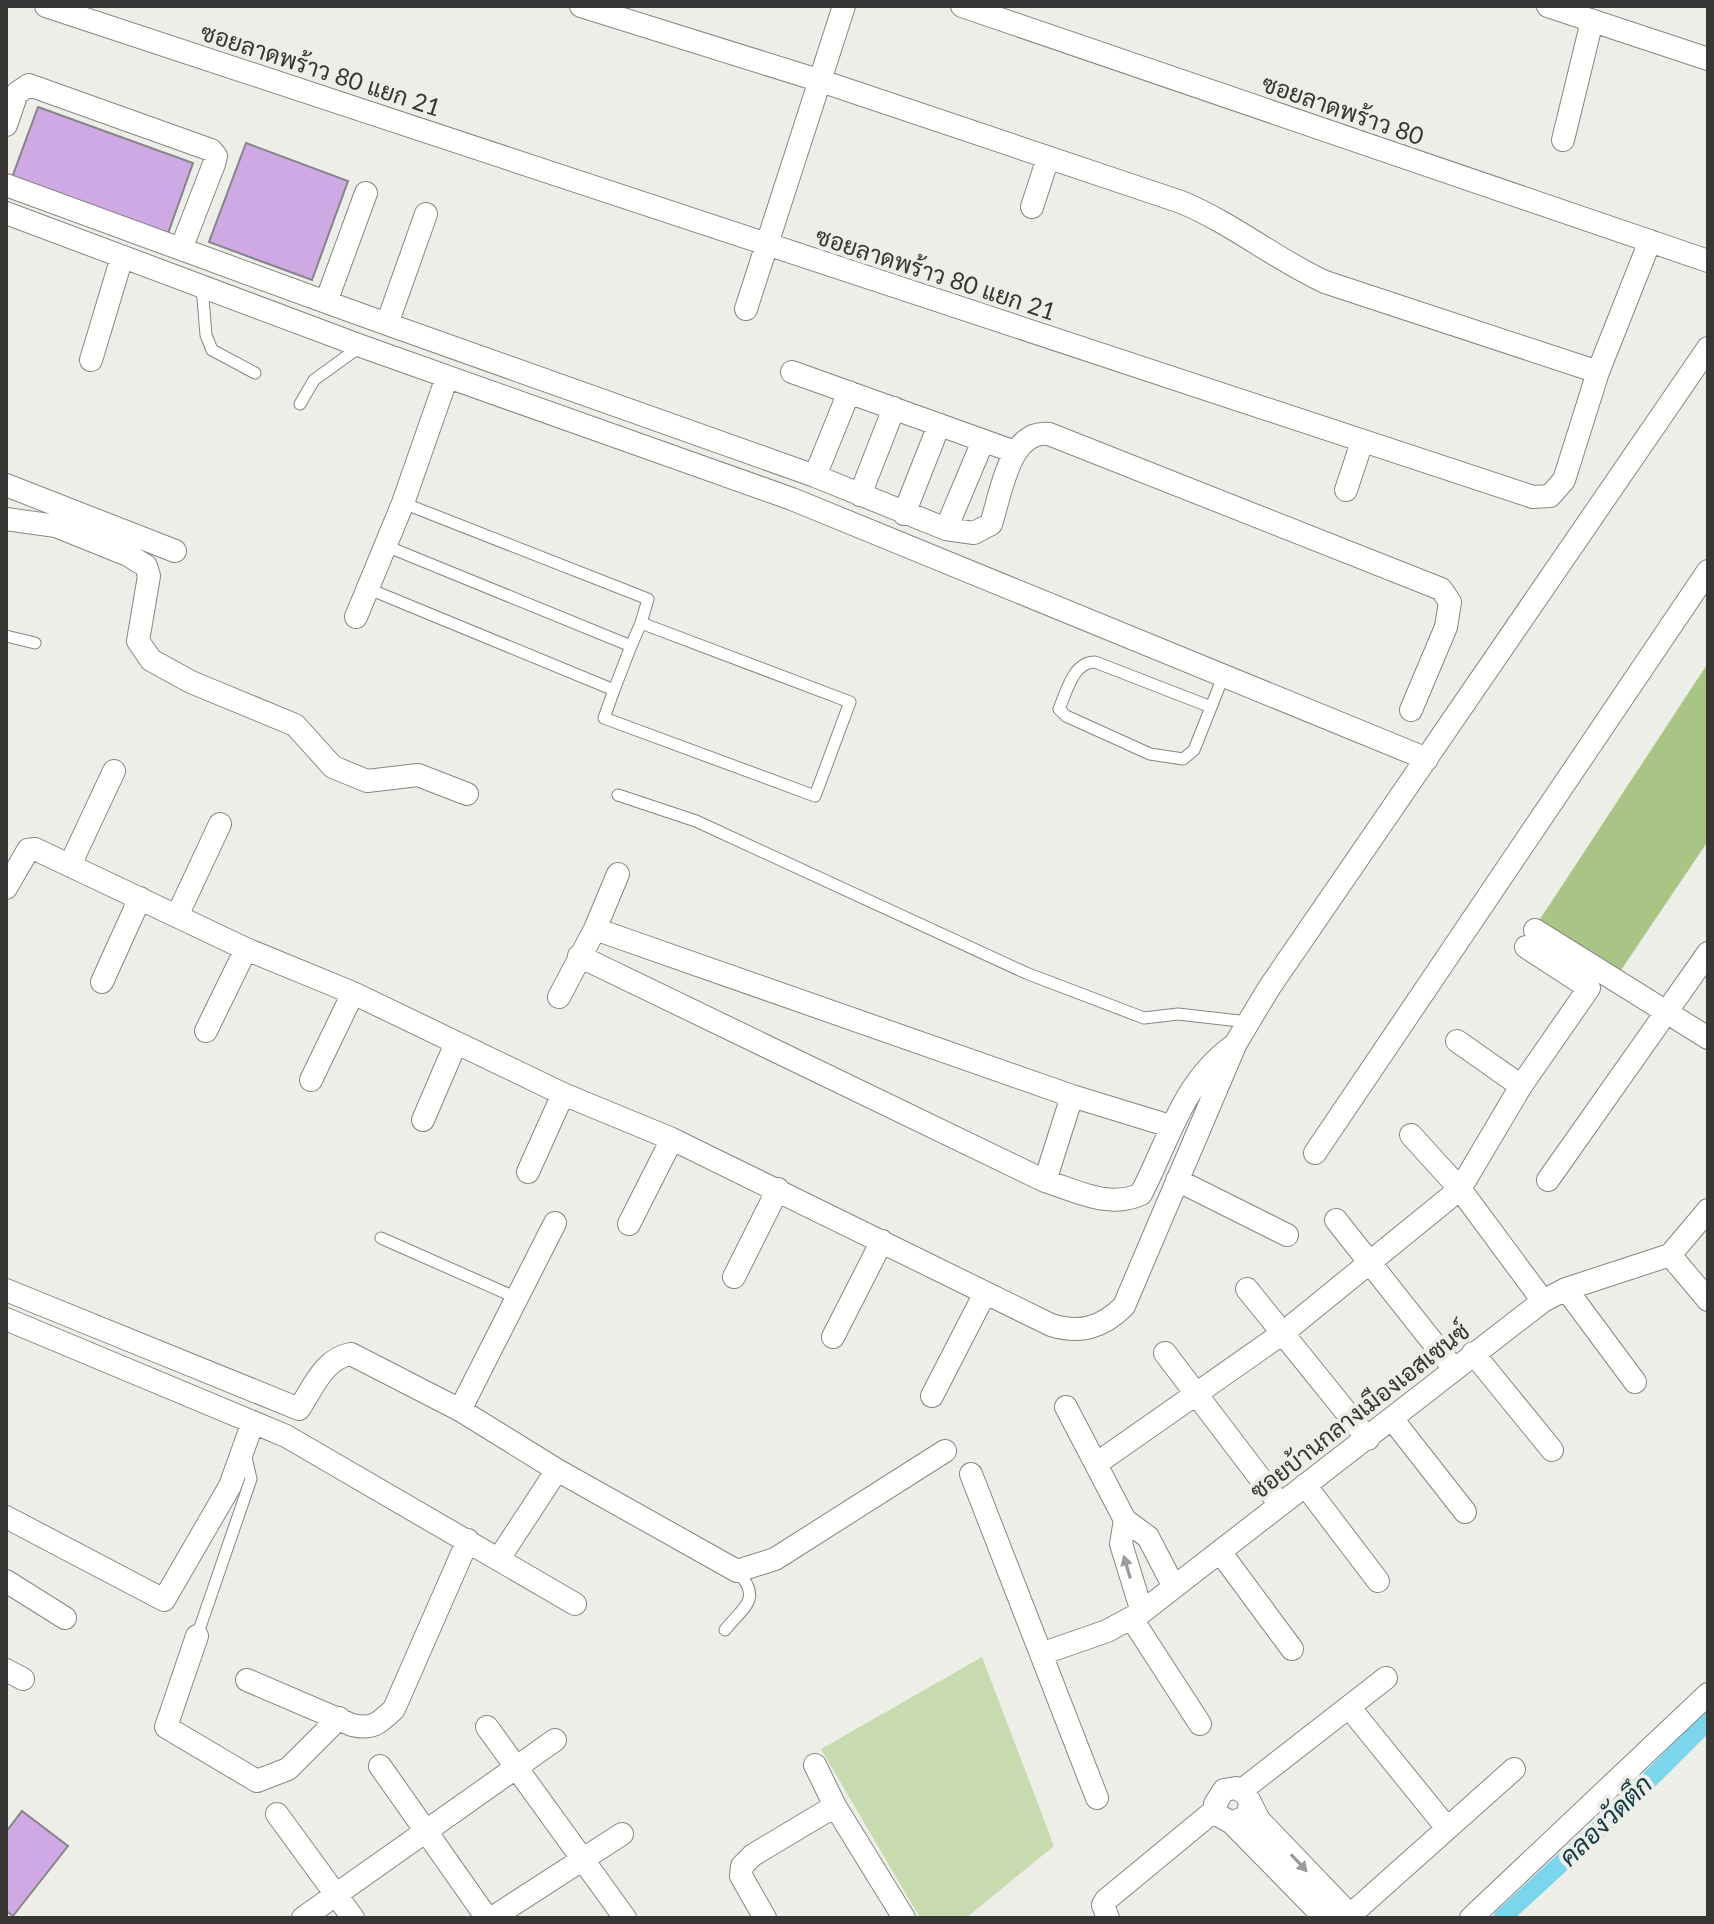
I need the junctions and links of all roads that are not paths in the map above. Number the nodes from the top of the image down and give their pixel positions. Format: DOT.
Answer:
graph roads {
  1 [pos="46,6"];
  2 [pos="581,6"];
  3 [pos="844,6"];
  4 [pos="962,6"];
  5 [pos="1548,6"];
  6 [pos="100,14"];
  7 [pos="1592,21"];
  8 [pos="1708,59"];
  9 [pos="821,81"];
  10 [pos="6,125"];
  11 [pos="1563,140"];
  12 [pos="1048,158"];
  13 [pos="6,185"];
  14 [pos="366,193"];
  15 [pos="1032,207"];
  16 [pos="6,213"];
  17 [pos="426,214"];
  18 [pos="1650,241"];
  19 [pos="767,244"];
  20 [pos="181,249"];
  21 [pos="122,257"];
  22 [pos="1708,261"];
  23 [pos="202,287"];
  24 [pos="326,302"];
  25 [pos="746,309"];
  26 [pos="387,324"];
  27 [pos="361,346"];
  28 [pos="1708,348"];
  29 [pos="91,360"];
  30 [pos="792,372"];
  31 [pos="1598,372"];
  32 [pos="255,373"];
  33 [pos="447,377"];
  34 [pos="849,392"];
  35 [pos="300,404"];
  36 [pos="894,408"];
  37 [pos="939,425"];
  38 [pos="983,441"];
  39 [pos="1362,442"];
  40 [pos="1015,452"];
  41 [pos="815,476"];
  42 [pos="6,485"];
  43 [pos="1346,490"];
  44 [pos="860,495"];
  45 [pos="403,503"];
  46 [pos="904,514"];
  47 [pos="6,519"];
  48 [pos="946,529"];
  49 [pos="386,546"];
  50 [pos="175,551"];
  51 [pos="1708,571"];
  52 [pos="369,589"];
  53 [pos="356,617"];
  54 [pos="641,623"];
  55 [pos="6,636"];
  56 [pos="35,643"];
  57 [pos="631,646"];
  58 [pos="1223,677"];
  59 [pos="614,690"];
  60 [pos="1211,707"];
  61 [pos="1411,710"];
  62 [pos="1427,759"];
  63 [pos="114,771"];
  64 [pos="467,794"];
  65 [pos="618,795"];
  66 [pos="220,824"];
  67 [pos="70,865"];
  68 [pos="618,874"];
  69 [pos="6,888"];
  70 [pos="140,898"];
  71 [pos="177,916"];
  72 [pos="595,929"];
  73 [pos="246,949"];
  74 [pos="1708,953"];
  75 [pos="579,956"];
  76 [pos="102,982"];
  77 [pos="353,993"];
  78 [pos="559,997"];
  79 [pos="1667,1015"];
  80 [pos="1249,1022"];
  81 [pos="206,1031"];
  82 [pos="1708,1038"];
  83 [pos="1457,1041"];
  84 [pos="456,1043"];
  85 [pos="1236,1043"];
  86 [pos="311,1080"];
  87 [pos="1521,1086"];
  88 [pos="563,1094"];
  89 [pos="1072,1096"];
  90 [pos="423,1120"];
  91 [pos="1170,1126"];
  92 [pos="1411,1135"];
  93 [pos="672,1139"];
  94 [pos="1315,1153"];
  95 [pos="528,1172"];
  96 [pos="1177,1180"];
  97 [pos="1548,1180"];
  98 [pos="1045,1181"];
  99 [pos="778,1189"];
  100 [pos="1460,1189"];
  101 [pos="1708,1210"];
  102 [pos="1336,1220"];
  103 [pos="555,1223"];
  104 [pos="629,1224"];
  105 [pos="1287,1235"];
  106 [pos="381,1238"];
  107 [pos="882,1241"];
  108 [pos="1670,1255"];
  109 [pos="1369,1262"];
  110 [pos="734,1277"];
  111 [pos="1247,1289"];
  112 [pos="1566,1289"];
  113 [pos="6,1290"];
  114 [pos="985,1293"];
  115 [pos="517,1298"];
  116 [pos="1708,1300"];
  117 [pos="1543,1301"];
  118 [pos="6,1319"];
  119 [pos="1283,1333"];
  120 [pos="833,1337"];
  121 [pos="1165,1353"];
  122 [pos="1473,1353"];
  123 [pos="1454,1369"];
  124 [pos="1635,1382"];
  125 [pos="1196,1395"];
  126 [pos="932,1396"];
  127 [pos="1066,1407"];
  128 [pos="299,1409"];
  129 [pos="460,1410"];
  130 [pos="1393,1420"];
  131 [pos="253,1422"];
  132 [pos="286,1436"];
  133 [pos="1368,1439"];
  134 [pos="1552,1450"];
  135 [pos="945,1451"];
  136 [pos="245,1452"];
  137 [pos="1096,1464"];
  138 [pos="557,1470"];
  139 [pos="971,1474"];
  140 [pos="1305,1485"];
  141 [pos="1279,1503"];
  142 [pos="1465,1512"];
  143 [pos="1125,1520"];
  144 [pos="10,1524"];
  145 [pos="468,1540"];
  146 [pos="1221,1553"];
  147 [pos="500,1557"];
  148 [pos="737,1571"];
  149 [pos="6,1581"];
  150 [pos="1378,1581"];
  151 [pos="1173,1585"];
  152 [pos="575,1604"];
  153 [pos="1137,1615"];
  154 [pos="65,1618"];
  155 [pos="725,1630"];
  156 [pos="197,1636"];
  157 [pos="1292,1649"];
  158 [pos="1041,1654"];
  159 [pos="1386,1678"];
  160 [pos="247,1680"];
  161 [pos="1708,1694"];
  162 [pos="1349,1707"];
  163 [pos="339,1718"];
  164 [pos="1200,1724"];
  165 [pos="487,1727"];
  166 [pos="555,1740"];
  167 [pos="815,1765"];
  168 [pos="380,1766"];
  169 [pos="516,1767"];
  170 [pos="1514,1769"];
  171 [pos="1097,1798"];
  172 [pos="1246,1798"];
  173 [pos="835,1806"];
  174 [pos="277,1814"];
  175 [pos="1224,1816"];
  176 [pos="1447,1828"];
  177 [pos="427,1833"];
  178 [pos="622,1834"];
  179 [pos="582,1857"];
  180 [pos="336,1894"];
  181 [pos="1350,1917"];
  182 [pos="303,1918"];
  183 [pos="353,1918"];
  184 [pos="490,1918"];
  185 [pos="625,1918"];
  186 [pos="765,1918"];
  187 [pos="904,1918"];
  188 [pos="1108,1918"];
  189 [pos="1325,1918"];
  190 [pos="1471,1918"];
  1 -- 6 [label="street, ซอยลาดพร้าว 80 แยก 21"];
  2 -- 9 [label="street"];
  3 -- 9 [label="street"];
  4 -- 18 [label="street, ซอยลาดพร้าว 80"];
  5 -- 7 [label="street"];
  6 -- 19 [label="street, ซอยลาดพร้าว 80 แยก 21"];
  7 -- 8 [label="street"];
  7 -- 11 [label="street"];
  9 -- 12 [label="street"];
  9 -- 19 [label="street"];
  10 -- 20 [label="street"];
  12 -- 15 [label="street"];
  12 -- 31 [label="street"];
  13 -- 20 [label="street"];
  14 -- 24 [label="street"];
  16 -- 21 [label="street"];
  17 -- 26 [label="street"];
  18 -- 22 [label="street, ซอยลาดพร้าว 80"];
  18 -- 31 [label="street, ซอยลาดพร้าว 80 แยก 21"];
  19 -- 25 [label="street"];
  19 -- 39 [label="street, ซอยลาดพร้าว 80 แยก 21"];
  20 -- 24 [label="street"];
  21 -- 23 [label="street"];
  21 -- 29 [label="street"];
  23 -- 27 [label="street"];
  23 -- 32 [label="lane"];
  24 -- 26 [label="street"];
  26 -- 41 [label="street"];
  27 -- 33 [label="street"];
  27 -- 35 [label="lane"];
  28 -- 62 [label="street"];
  30 -- 34 [label="street"];
  31 -- 39 [label="street, ซอยลาดพร้าว 80 แยก 21"];
  33 -- 45 [label="street"];
  33 -- 58 [label="street"];
  34 -- 36 [label="street"];
  34 -- 41 [label="street"];
  36 -- 37 [label="street"];
  36 -- 44 [label="street"];
  37 -- 38 [label="street"];
  37 -- 46 [label="street"];
  38 -- 40 [label="street"];
  38 -- 48 [label="street"];
  39 -- 43 [label="street"];
  40 -- 48 [label="street"];
  40 -- 61 [label="street"];
  41 -- 44 [label="street"];
  42 -- 50 [label="street"];
  44 -- 46 [label="street"];
  45 -- 49 [label="street"];
  45 -- 54 [label="lane"];
  46 -- 48 [label="street"];
  47 -- 64 [label="street"];
  49 -- 52 [label="street"];
  49 -- 57 [label="lane"];
  51 -- 94 [label="street"];
  52 -- 53 [label="street"];
  52 -- 59 [label="lane"];
  54 -- 57 [label="lane"];
  54 -- 59 [label="lane"];
  55 -- 56 [label="lane"];
  57 -- 59 [label="lane"];
  58 -- 60 [label="lane"];
  58 -- 62 [label="street"];
  60 -- 60 [label="lane"];
  62 -- 80 [label="street"];
  63 -- 67 [label="street"];
  65 -- 80 [label="lane"];
  66 -- 71 [label="street"];
  67 -- 69 [label="street"];
  67 -- 70 [label="street"];
  68 -- 72 [label="street"];
  70 -- 71 [label="street"];
  70 -- 76 [label="street"];
  71 -- 73 [label="street"];
  72 -- 75 [label="street"];
  72 -- 89 [label="street"];
  73 -- 77 [label="street"];
  73 -- 81 [label="street"];
  74 -- 79 [label="street"];
  75 -- 78 [label="street"];
  75 -- 98 [label="street"];
  77 -- 84 [label="street"];
  77 -- 86 [label="street"];
  79 -- 82 [label="street"];
  79 -- 87 [label="street"];
  79 -- 97 [label="street"];
  80 -- 85 [label="street"];
  83 -- 87 [label="street"];
  84 -- 88 [label="street"];
  84 -- 90 [label="street"];
  85 -- 91 [label="street"];
  85 -- 96 [label="street"];
  87 -- 100 [label="street"];
  88 -- 93 [label="street"];
  88 -- 95 [label="street"];
  89 -- 91 [label="street"];
  89 -- 98 [label="street"];
  91 -- 98 [label="street"];
  92 -- 100 [label="street"];
  93 -- 99 [label="street"];
  93 -- 104 [label="street"];
  96 -- 105 [label="street"];
  96 -- 114 [label="street"];
  99 -- 107 [label="street"];
  99 -- 110 [label="street"];
  100 -- 109 [label="street"];
  100 -- 117 [label="street"];
  101 -- 108 [label="street"];
  102 -- 109 [label="street"];
  103 -- 115 [label="street"];
  106 -- 115 [label="lane"];
  107 -- 114 [label="street"];
  107 -- 120 [label="street"];
  108 -- 112 [label="street, ซอยบ้านกลางเมืองเอสเซนซ์"];
  108 -- 116 [label="street"];
  109 -- 119 [label="street"];
  109 -- 123 [label="street"];
  111 -- 119 [label="street"];
  112 -- 117 [label="street, ซอยบ้านกลางเมืองเอสเซนซ์"];
  112 -- 124 [label="street"];
  113 -- 128 [label="street"];
  114 -- 126 [label="street"];
  115 -- 129 [label="street"];
  117 -- 122 [label="street, ซอยบ้านกลางเมืองเอสเซนซ์"];
  118 -- 131 [label="street"];
  119 -- 125 [label="street"];
  119 -- 133 [label="street"];
  121 -- 125 [label="street"];
  122 -- 123 [label="street, ซอยบ้านกลางเมืองเอสเซนซ์"];
  122 -- 134 [label="street"];
  123 -- 130 [label="street, ซอยบ้านกลางเมืองเอสเซนซ์"];
  125 -- 137 [label="street"];
  125 -- 141 [label="street"];
  127 -- 137 [label="street"];
  128 -- 129 [label="street"];
  128 -- 132 [label="street"];
  129 -- 138 [label="street"];
  130 -- 133 [label="street, ซอยบ้านกลางเมืองเอสเซนซ์"];
  130 -- 142 [label="street"];
  131 -- 132 [label="street"];
  131 -- 136 [label="street"];
  132 -- 145 [label="street"];
  133 -- 140 [label="street, ซอยบ้านกลางเมืองเอสเซนซ์"];
  135 -- 148 [label="street"];
  136 -- 144 [label="street"];
  136 -- 156 [label="lane"];
  137 -- 143 [label="street"];
  138 -- 147 [label="street"];
  138 -- 148 [label="street"];
  139 -- 158 [label="street"];
  140 -- 141 [label="street, ซอยบ้านกลางเมืองเอสเซนซ์"];
  140 -- 150 [label="street"];
  141 -- 146 [label="street, ซอยบ้านกลางเมืองเอสเซนซ์"];
  143 -- 151 [label="street"];
  153 -- 143 [label="street, one-way"];
  145 -- 147 [label="street"];
  145 -- 163 [label="street"];
  146 -- 151 [label="street, ซอยบ้านกลางเมืองเอสเซนซ์"];
  146 -- 157 [label="street"];
  147 -- 152 [label="street"];
  148 -- 155 [label="lane"];
  149 -- 154 [label="street"];
  151 -- 153 [label="street, ซอยบ้านกลางเมืองเอสเซนซ์"];
  153 -- 158 [label="street, ซอยบ้านกลางเมืองเอสเซนซ์"];
  153 -- 164 [label="street"];
  156 -- 163 [label="street"];
  158 -- 171 [label="street"];
  159 -- 162 [label="street"];
  160 -- 163 [label="street"];
  161 -- 190 [label="street"];
  162 -- 172 [label="street"];
  162 -- 176 [label="street"];
  165 -- 169 [label="street"];
  166 -- 169 [label="street"];
  167 -- 173 [label="street"];
  168 -- 177 [label="street"];
  169 -- 177 [label="street"];
  169 -- 179 [label="street"];
  170 -- 176 [label="street"];
  172 -- 175 [label="street"];
  172 -- 175 [label="street"];
  172 -- 181 [label="street, one-way"];
  173 -- 186 [label="street"];
  173 -- 187 [label="street"];
  174 -- 180 [label="street"];
  175 -- 188 [label="street"];
  175 -- 189 [label="street"];
  176 -- 181 [label="street"];
  177 -- 180 [label="street"];
  177 -- 184 [label="street"];
  178 -- 179 [label="street"];
  179 -- 184 [label="street"];
  179 -- 185 [label="street"];
  180 -- 182 [label="street"];
  180 -- 183 [label="street"];
}
